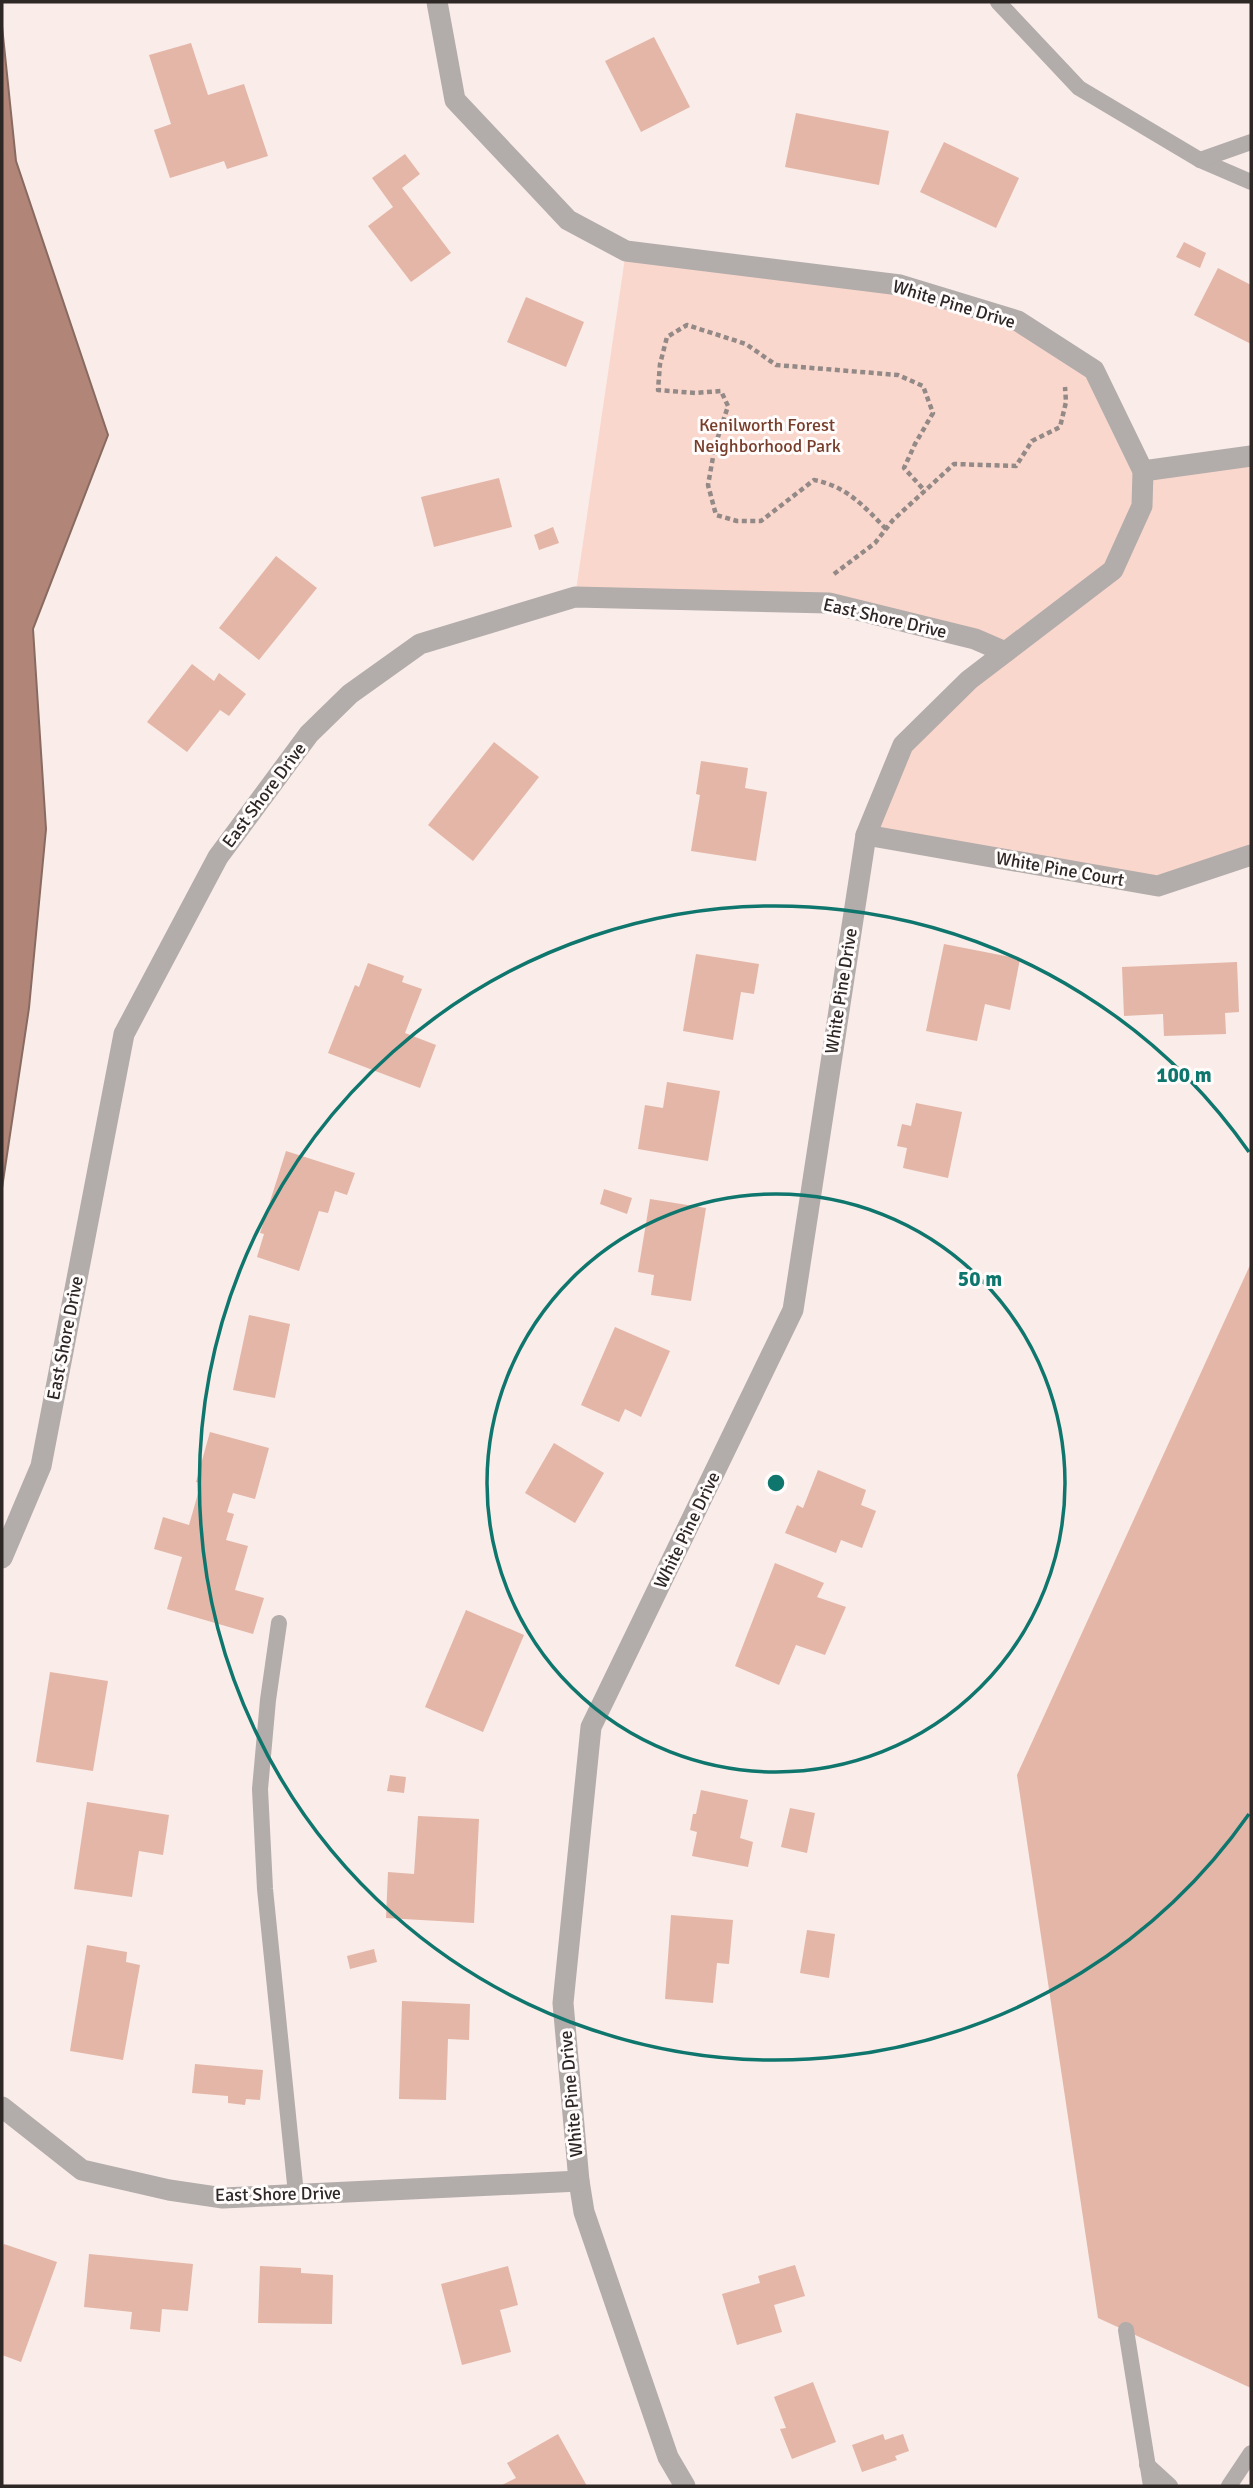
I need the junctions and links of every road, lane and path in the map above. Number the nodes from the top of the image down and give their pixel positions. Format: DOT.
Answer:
graph roads {
  1 [pos="438,2"];
  2 [pos="998,2"];
  3 [pos="1251,142"];
  4 [pos="1200,160"];
  5 [pos="1251,181"];
  6 [pos="1065,351"];
  7 [pos="1251,456"];
  8 [pos="1143,471"];
  9 [pos="925,491"];
  10 [pos="886,528"];
  11 [pos="805,602"];
  12 [pos="1005,652"];
  13 [pos="866,835"];
  14 [pos="1251,855"];
  15 [pos="2,1558"];
  16 [pos="279,1623"];
  17 [pos="2,2107"];
  18 [pos="579,2181"];
  19 [pos="296,2194"];
  20 [pos="1126,2330"];
  21 [pos="1251,2453"];
  22 [pos="1147,2465"];
  23 [pos="685,2486"];
  24 [pos="1151,2486"];
  25 [pos="1170,2486"];
  26 [pos="1229,2486"];
  1 -- 6 [label="street, White Pine Drive"];
  2 -- 4 [label="lane"];
  3 -- 4 [label="lane"];
  4 -- 5 [label="lane"];
  6 -- 8 [label="street, White Pine Drive"];
  6 -- 9 [label="path"];
  7 -- 8 [label="street"];
  8 -- 12 [label="street, White Pine Drive"];
  9 -- 10 [label="path"];
  9 -- 10 [label="path"];
  10 -- 11 [label="path"];
  11 -- 12 [label="street, East Shore Drive"];
  11 -- 15 [label="street, East Shore Drive"];
  12 -- 13 [label="street, White Pine Drive"];
  13 -- 14 [label="street, White Pine Court"];
  13 -- 18 [label="street, White Pine Drive"];
  16 -- 19 [label="lane"];
  17 -- 19 [label="street, East Shore Drive"];
  18 -- 19 [label="street, East Shore Drive"];
  18 -- 23 [label="street, White Pine Drive"];
  20 -- 22 [label="lane"];
  21 -- 26 [label="lane"];
  22 -- 24 [label="lane"];
  22 -- 25 [label="lane"];
}
